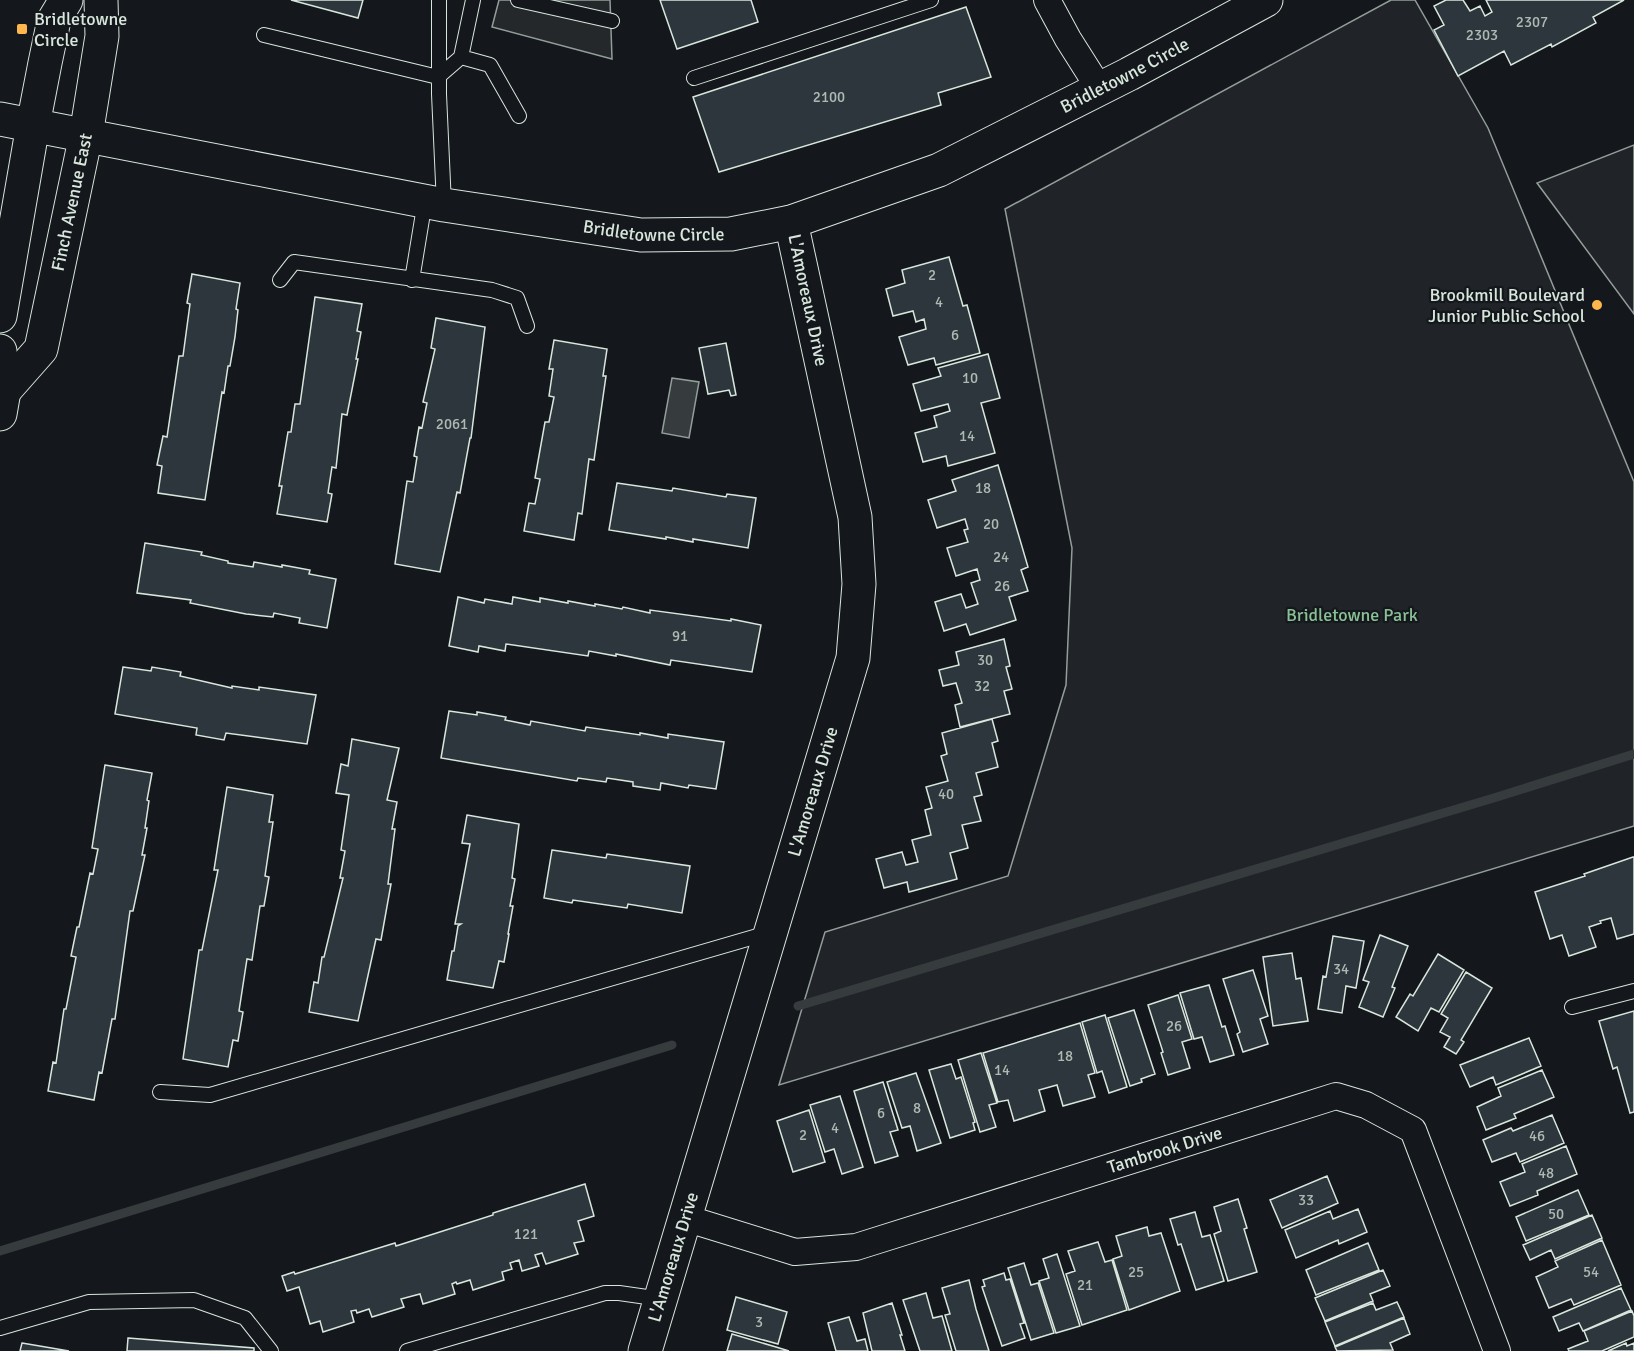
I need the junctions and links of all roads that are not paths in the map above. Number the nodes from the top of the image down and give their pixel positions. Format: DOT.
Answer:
graph roads {
  1 [pos="66,0"];
  2 [pos="101,0"];
  3 [pos="439,0"];
  4 [pos="473,0"];
  5 [pos="518,0"];
  6 [pos="931,0"];
  7 [pos="1047,0"];
  8 [pos="1266,0"];
  9 [pos="612,21"];
  10 [pos="264,35"];
  11 [pos="461,57"];
  12 [pos="438,77"];
  13 [pos="694,78"];
  14 [pos="1099,88"];
  15 [pos="519,116"];
  16 [pos="0,119"];
  17 [pos="33,125"];
  18 [pos="86,135"];
  19 [pos="435,203"];
  20 [pos="791,222"];
  21 [pos="280,280"];
  22 [pos="412,280"];
  23 [pos="0,316"];
  24 [pos="527,326"];
  25 [pos="0,351"];
  26 [pos="2,402"];
  27 [pos="770,932"];
  28 [pos="1634,991"];
  29 [pos="1572,1007"];
  30 [pos="160,1092"];
  31 [pos="685,1218"];
  32 [pos="661,1299"];
  33 [pos="0,1328"];
  34 [pos="271,1351"];
  35 [pos="407,1351"];
  36 [pos="645,1351"];
  37 [pos="1497,1351"];
  1 -- 17 [label="street"];
  2 -- 18 [label="street, Finch Avenue East"];
  3 -- 12 [label="lane"];
  4 -- 11 [label="lane"];
  5 -- 9 [label="lane"];
  6 -- 13 [label="lane"];
  7 -- 14 [label="street"];
  8 -- 14 [label="street, Bridletowne Circle"];
  10 -- 12 [label="lane"];
  11 -- 12 [label="lane"];
  11 -- 15 [label="lane"];
  12 -- 19 [label="lane"];
  14 -- 20 [label="street, Bridletowne Circle"];
  16 -- 17 [label="street, Bridletowne Circle"];
  17 -- 18 [label="street, Bridletowne Circle"];
  17 -- 23 [label="street"];
  18 -- 19 [label="street, Bridletowne Circle"];
  18 -- 26 [label="street, Finch Avenue East"];
  19 -- 20 [label="street, Bridletowne Circle"];
  19 -- 22 [label="lane"];
  20 -- 27 [label="street, L'Amoreaux Drive"];
  21 -- 22 [label="lane"];
  22 -- 24 [label="lane"];
  25 -- 26 [label="street, Finch Avenue East"];
  27 -- 30 [label="lane"];
  27 -- 31 [label="street, L'Amoreaux Drive"];
  28 -- 29 [label="lane"];
  31 -- 32 [label="street, L'Amoreaux Drive"];
  31 -- 37 [label="street, Tambrook Drive"];
  32 -- 35 [label="lane"];
  32 -- 36 [label="street, L'Amoreaux Drive"];
  33 -- 34 [label="lane"];
}
